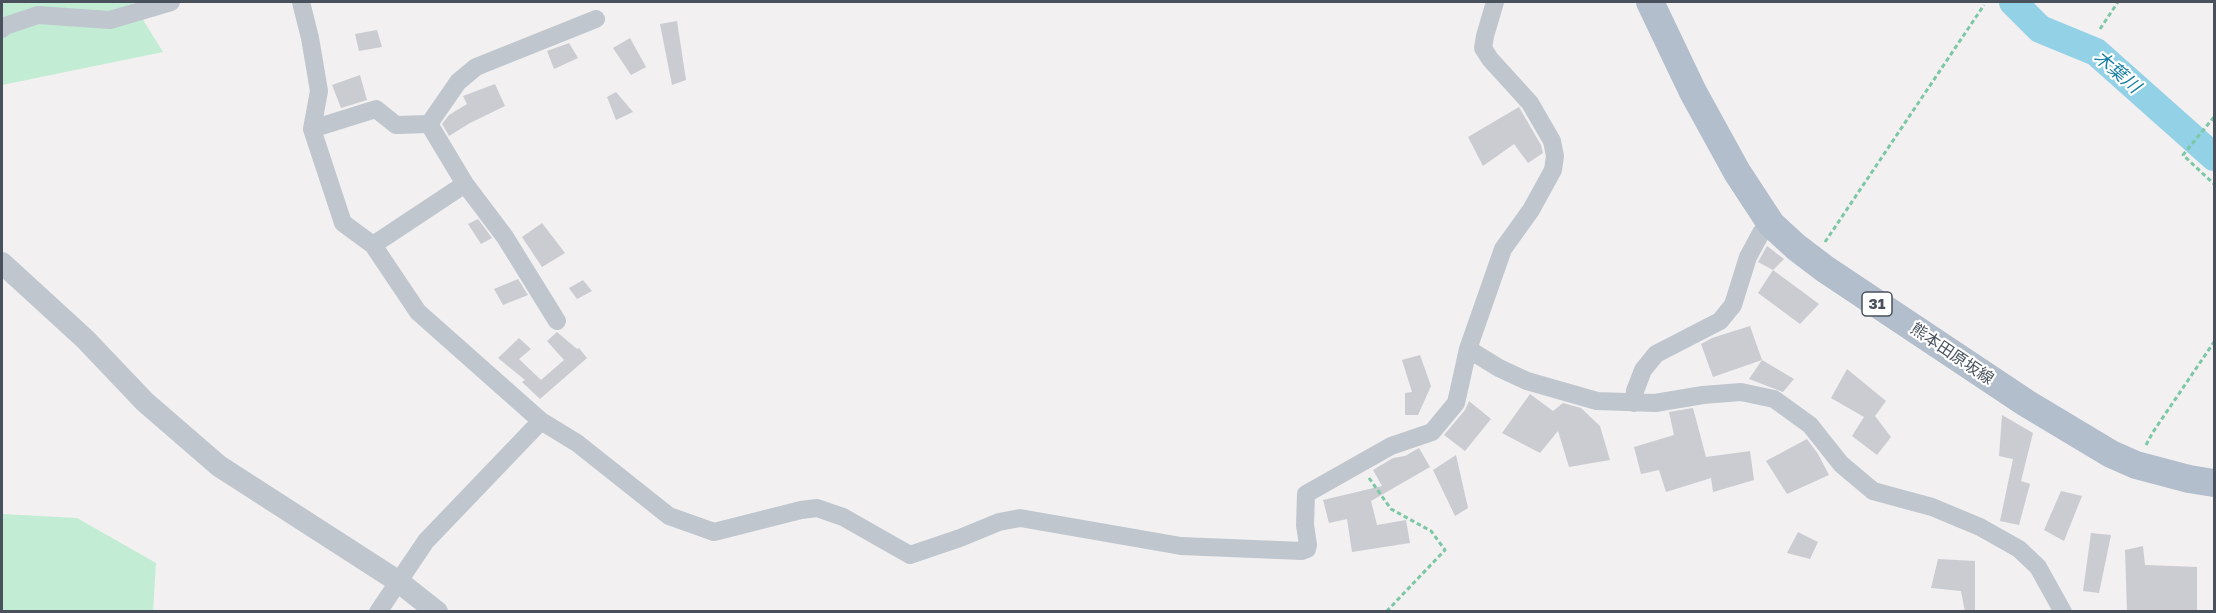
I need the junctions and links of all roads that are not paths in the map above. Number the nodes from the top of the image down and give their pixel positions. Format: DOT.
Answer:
graph roads {
  1 [pos="171,2"];
  2 [pos="302,2"];
  3 [pos="1495,2"];
  4 [pos="1650,2"];
  5 [pos="596,19"];
  6 [pos="2,29"];
  7 [pos="429,124"];
  8 [pos="312,129"];
  9 [pos="465,184"];
  10 [pos="1771,224"];
  11 [pos="373,244"];
  12 [pos="2,263"];
  13 [pos="557,321"];
  14 [pos="1468,349"];
  15 [pos="1634,403"];
  16 [pos="541,422"];
  17 [pos="2214,483"];
  18 [pos="399,582"];
  19 [pos="378,612"];
  20 [pos="437,612"];
  21 [pos="2063,612"];
  1 -- 6 [label="street"];
  2 -- 8 [label="street"];
  3 -- 14 [label="street"];
  4 -- 10 [label="main road, 熊本田原坂線 / 31"];
  5 -- 7 [label="street"];
  7 -- 8 [label="street"];
  7 -- 9 [label="street"];
  8 -- 11 [label="street"];
  9 -- 11 [label="street"];
  9 -- 13 [label="street"];
  10 -- 15 [label="street"];
  10 -- 17 [label="main road, 熊本田原坂線 / 31"];
  11 -- 16 [label="street"];
  12 -- 18 [label="street"];
  14 -- 15 [label="street"];
  14 -- 16 [label="street"];
  15 -- 21 [label="street"];
  16 -- 18 [label="street"];
  18 -- 19 [label="street"];
  18 -- 20 [label="street"];
}
